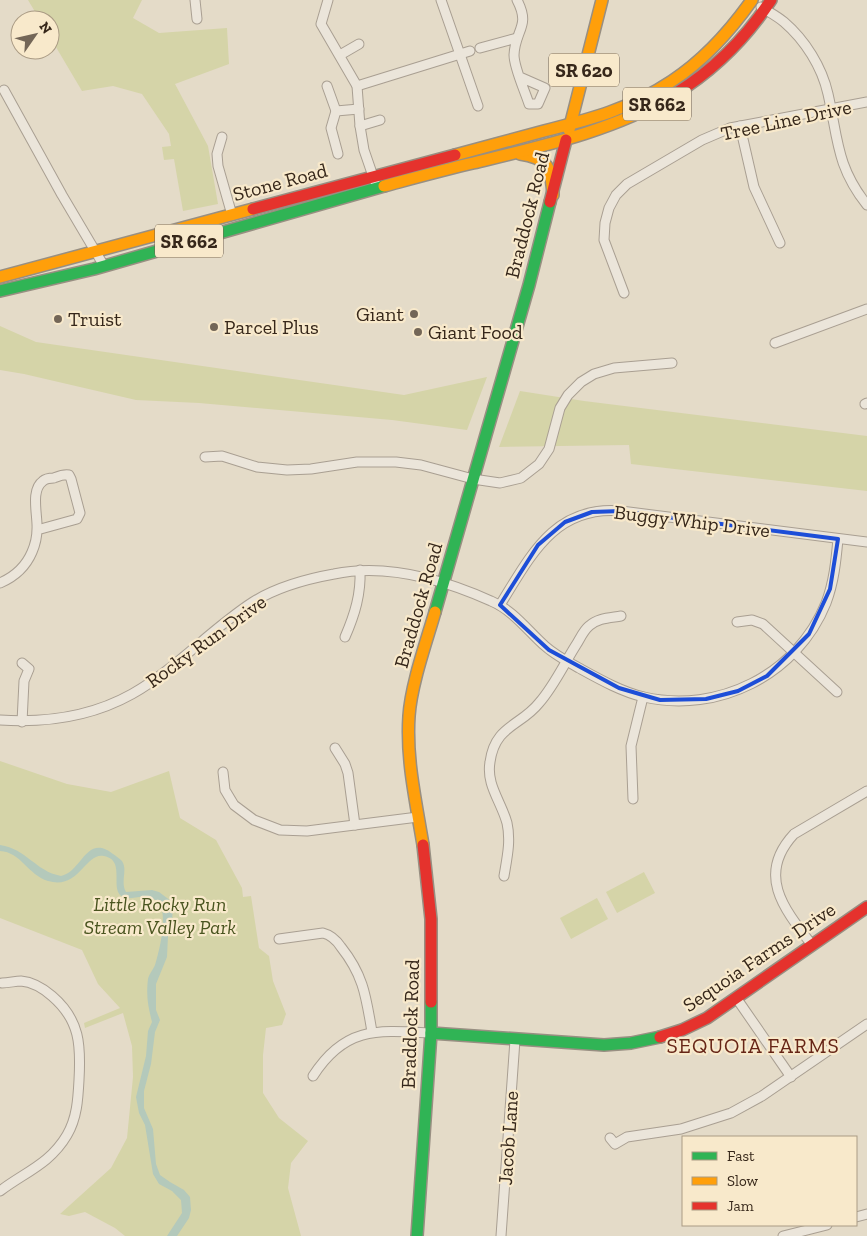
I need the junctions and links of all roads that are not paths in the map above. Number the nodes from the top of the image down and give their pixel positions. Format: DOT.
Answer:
graph roads {
  1 [pos="195,0"];
  2 [pos="328,0"];
  3 [pos="441,0"];
  4 [pos="517,0"];
  5 [pos="602,0"];
  6 [pos="751,0"];
  7 [pos="768,5"];
  8 [pos="197,19"];
  9 [pos="517,38"];
  10 [pos="358,44"];
  11 [pos="480,48"];
  12 [pos="470,51"];
  13 [pos="460,54"];
  14 [pos="340,55"];
  15 [pos="520,76"];
  16 [pos="327,86"];
  17 [pos="357,86"];
  18 [pos="4,90"];
  19 [pos="867,102"];
  20 [pos="478,106"];
  21 [pos="359,109"];
  22 [pos="830,109"];
  23 [pos="336,112"];
  24 [pos="380,120"];
  25 [pos="570,124"];
  26 [pos="360,126"];
  27 [pos="740,126"];
  28 [pos="222,137"];
  29 [pos="566,140"];
  30 [pos="512,153"];
  31 [pos="338,154"];
  32 [pos="374,176"];
  33 [pos="377,189"];
  34 [pos="553,195"];
  35 [pos="867,205"];
  36 [pos="232,215"];
  37 [pos="780,243"];
  38 [pos="95,252"];
  39 [pos="104,266"];
  40 [pos="0,277"];
  41 [pos="0,291"];
  42 [pos="624,293"];
  43 [pos="867,309"];
  44 [pos="775,344"];
  45 [pos="672,363"];
  46 [pos="205,457"];
  47 [pos="473,479"];
  48 [pos="37,530"];
  49 [pos="838,539"];
  50 [pos="867,542"];
  51 [pos="360,570"];
  52 [pos="0,583"];
  53 [pos="444,584"];
  54 [pos="500,605"];
  55 [pos="621,616"];
  56 [pos="736,622"];
  57 [pos="346,637"];
  58 [pos="794,652"];
  59 [pos="566,661"];
  60 [pos="22,664"];
  61 [pos="837,692"];
  62 [pos="643,697"];
  63 [pos="0,720"];
  64 [pos="22,722"];
  65 [pos="335,748"];
  66 [pos="223,772"];
  67 [pos="867,791"];
  68 [pos="633,799"];
  69 [pos="418,817"];
  70 [pos="355,824"];
  71 [pos="504,876"];
  72 [pos="867,906"];
  73 [pos="279,939"];
  74 [pos="812,945"];
  75 [pos="2,983"];
  76 [pos="737,999"];
  77 [pos="867,1024"];
  78 [pos="372,1032"];
  79 [pos="431,1033"];
  80 [pos="515,1040"];
  81 [pos="313,1076"];
  82 [pos="791,1077"];
  83 [pos="612,1141"];
  84 [pos="0,1190"];
  85 [pos="825,1226"];
  86 [pos="810,1233"];
  87 [pos="417,1236"];
  88 [pos="501,1236"];
  89 [pos="783,1236"];
  1 -- 8 [label="street"];
  2 -- 14 [label="street"];
  3 -- 13 [label="street"];
  4 -- 9 [label="street"];
  5 -- 25 [label="main road, Braddock Road / SR 620"];
  6 -- 7 [label="street"];
  6 -- 25 [label="main road, SR 662"];
  7 -- 22 [label="street"];
  7 -- 29 [label="main road, SR 662"];
  9 -- 11 [label="street"];
  9 -- 15 [label="street"];
  10 -- 14 [label="street"];
  12 -- 13 [label="street"];
  13 -- 17 [label="street"];
  13 -- 20 [label="street"];
  14 -- 17 [label="street"];
  16 -- 23 [label="street"];
  17 -- 21 [label="street"];
  18 -- 38 [label="street"];
  19 -- 22 [label="street, Tree Line Drive"];
  21 -- 23 [label="street"];
  21 -- 26 [label="street"];
  22 -- 27 [label="street, Tree Line Drive"];
  22 -- 35 [label="street"];
  23 -- 31 [label="street"];
  24 -- 26 [label="street"];
  25 -- 29 [label="main road, Braddock Road / SR 620"];
  25 -- 32 [label="main road, Stone Road / SR 662"];
  26 -- 32 [label="street"];
  27 -- 37 [label="street"];
  27 -- 42 [label="street, Tree Line Drive"];
  28 -- 36 [label="street"];
  29 -- 30 [label="main road, Stone Road / SR 662"];
  29 -- 34 [label="main road, Braddock Road / SR 620"];
  30 -- 33 [label="main road, Stone Road / SR 662"];
  30 -- 34 [label="main road"];
  32 -- 33 [label="street"];
  32 -- 36 [label="main road, Stone Road / SR 662"];
  33 -- 39 [label="main road, Stone Road / SR 662"];
  34 -- 47 [label="main road, Braddock Road / SR 620"];
  36 -- 38 [label="main road, Stone Road / SR 662"];
  38 -- 39 [label="street"];
  38 -- 40 [label="main road, Stone Road / SR 662"];
  39 -- 41 [label="main road, Stone Road / SR 662"];
  43 -- 44 [label="street"];
  45 -- 47 [label="street"];
  46 -- 47 [label="street"];
  47 -- 53 [label="main road, Braddock Road / SR 620"];
  48 -- 48 [label="street"];
  48 -- 52 [label="street"];
  49 -- 50 [label="street, Buggy Whip Drive"];
  49 -- 54 [label="street, Buggy Whip Drive"];
  49 -- 58 [label="street, Rocky Run Drive"];
  51 -- 53 [label="street, Rocky Run Drive"];
  51 -- 57 [label="street"];
  51 -- 64 [label="street, Rocky Run Drive"];
  53 -- 54 [label="street, Rocky Run Drive"];
  53 -- 69 [label="main road, Braddock Road / SR 620"];
  54 -- 59 [label="street, Rocky Run Drive"];
  55 -- 59 [label="street"];
  56 -- 58 [label="street"];
  58 -- 61 [label="street"];
  58 -- 62 [label="street, Rocky Run Drive"];
  59 -- 62 [label="street, Rocky Run Drive"];
  59 -- 71 [label="street"];
  60 -- 64 [label="street"];
  62 -- 68 [label="street"];
  63 -- 64 [label="street, Rocky Run Drive"];
  65 -- 70 [label="street"];
  66 -- 70 [label="street"];
  67 -- 74 [label="street"];
  69 -- 70 [label="street"];
  69 -- 79 [label="main road, Braddock Road / SR 620"];
  72 -- 74 [label="main road, Sequoia Farms Drive"];
  73 -- 78 [label="street"];
  74 -- 76 [label="main road, Sequoia Farms Drive"];
  75 -- 84 [label="street"];
  76 -- 80 [label="main road, Sequoia Farms Drive"];
  76 -- 82 [label="street"];
  77 -- 82 [label="street"];
  78 -- 79 [label="street"];
  78 -- 81 [label="street"];
  79 -- 80 [label="main road, Sequoia Farms Drive"];
  79 -- 87 [label="main road, Braddock Road / SR 620"];
  80 -- 88 [label="street, Jacob Lane"];
  82 -- 83 [label="street"];
  85 -- 86 [label="street"];
  86 -- 89 [label="street"];
}
